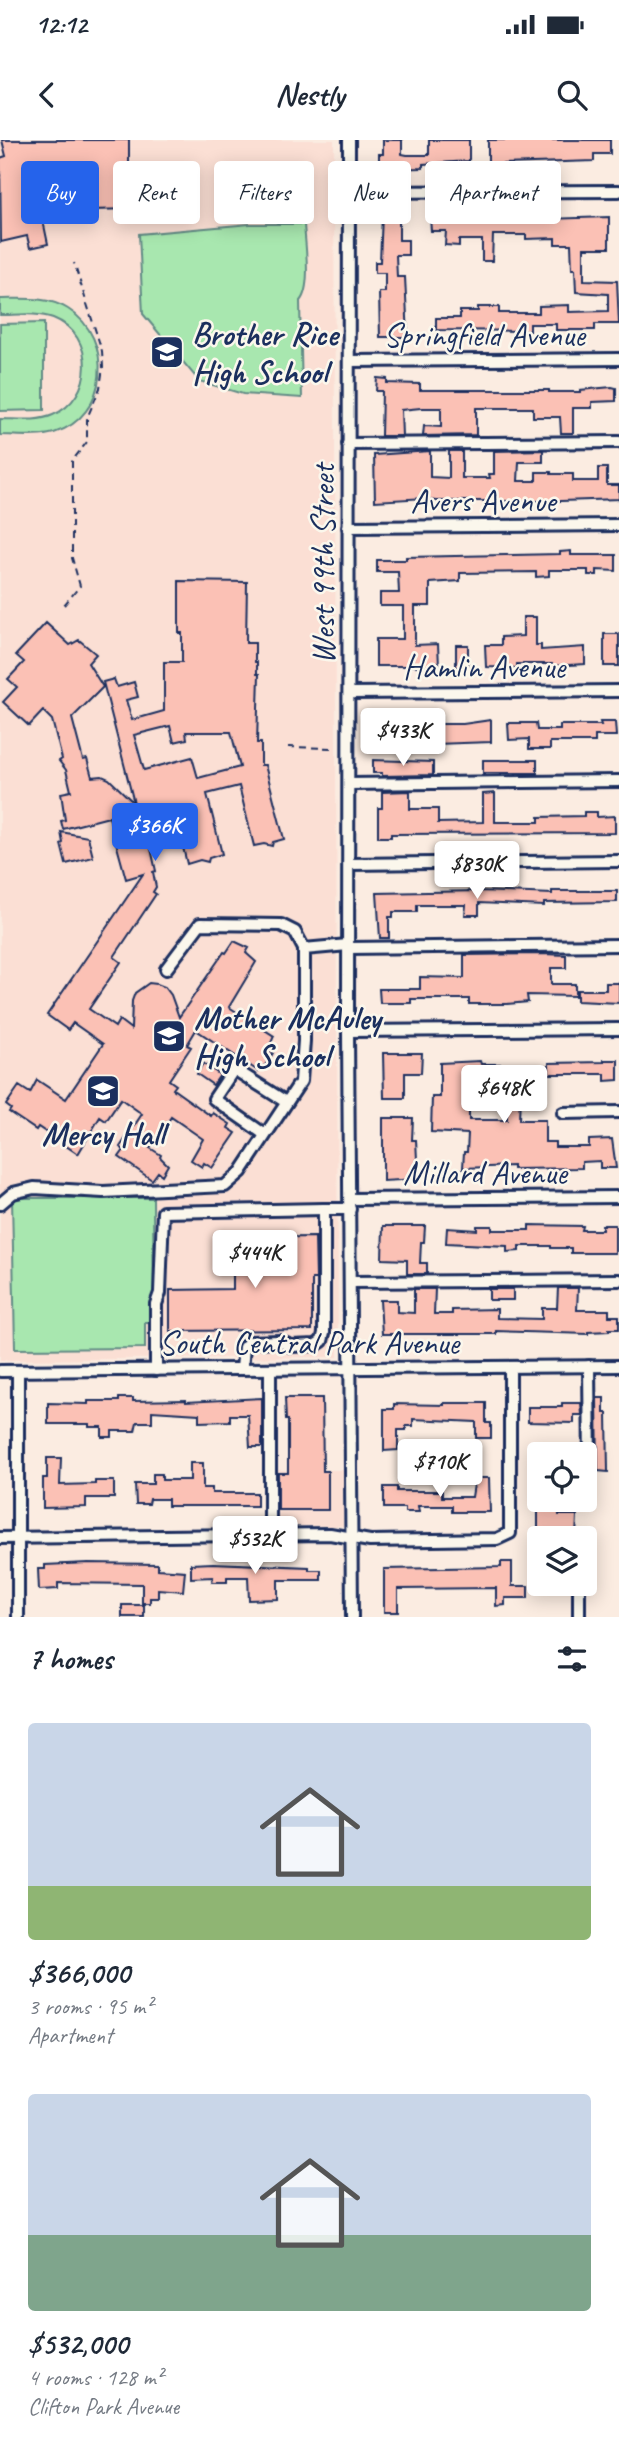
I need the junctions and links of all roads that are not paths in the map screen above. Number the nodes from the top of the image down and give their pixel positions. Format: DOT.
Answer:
graph roads {
  1 [pos="349,140"];
  2 [pos="349,161"];
  3 [pos="619,191"];
  4 [pos="411,192"];
  5 [pos="349,224"];
  6 [pos="619,359"];
  7 [pos="349,361"];
  8 [pos="619,442"];
  9 [pos="348,444"];
  10 [pos="619,525"];
  11 [pos="348,527"];
  12 [pos="619,691"];
  13 [pos="349,693"];
  14 [pos="619,780"];
  15 [pos="349,783"];
  16 [pos="619,861"];
  17 [pos="349,864"];
  18 [pos="348,946"];
  19 [pos="619,946"];
  20 [pos="304,949"];
  21 [pos="166,969"];
  22 [pos="619,1029"];
  23 [pos="348,1031"];
  24 [pos="286,1102"];
  25 [pos="619,1112"];
  26 [pos="563,1113"];
  27 [pos="264,1134"];
  28 [pos="619,1197"];
  29 [pos="1,1201"];
  30 [pos="351,1204"];
  31 [pos="324,1209"];
  32 [pos="619,1280"];
  33 [pos="351,1282"];
  34 [pos="589,1366"];
  35 [pos="619,1366"];
  36 [pos="510,1367"];
  37 [pos="351,1368"];
  38 [pos="242,1369"];
  39 [pos="270,1369"];
  40 [pos="156,1370"];
  41 [pos="0,1371"];
  42 [pos="18,1371"];
  43 [pos="590,1442"];
  44 [pos="270,1535"];
  45 [pos="0,1538"];
  46 [pos="18,1538"];
  47 [pos="352,1538"];
  48 [pos="579,1596"];
  49 [pos="18,1617"];
  50 [pos="352,1617"];
  51 [pos="579,1617"];
  1 -- 2 [label="street, West 99th Street"];
  3 -- 4 [label="street"];
  5 -- 7 [label="street, West 99th Street"];
  6 -- 7 [label="street, Springfield Avenue"];
  7 -- 9 [label="street, West 99th Street"];
  8 -- 9 [label="street"];
  9 -- 11 [label="street, West 99th Street"];
  10 -- 11 [label="street, Avers Avenue"];
  11 -- 13 [label="street, West 99th Street"];
  12 -- 13 [label="street, Hamlin Avenue"];
  13 -- 15 [label="street, West 99th Street"];
  14 -- 15 [label="street"];
  15 -- 17 [label="street, West 99th Street"];
  16 -- 17 [label="street"];
  17 -- 18 [label="street, West 99th Street"];
  18 -- 19 [label="street"];
  18 -- 20 [label="street"];
  18 -- 23 [label="street, West 99th Street"];
  20 -- 21 [label="street"];
  20 -- 24 [label="street"];
  22 -- 23 [label="street"];
  23 -- 30 [label="street, West 99th Street"];
  24 -- 27 [label="street"];
  24 -- 27 [label="street"];
  25 -- 26 [label="street"];
  27 -- 29 [label="street"];
  28 -- 30 [label="street, Millard Avenue"];
  30 -- 31 [label="street, Millard Avenue"];
  30 -- 33 [label="street, West 99th Street"];
  31 -- 38 [label="street"];
  31 -- 40 [label="street, Millard Avenue"];
  32 -- 33 [label="street"];
  33 -- 37 [label="street, West 99th Street"];
  34 -- 35 [label="street, South Central Park Avenue"];
  34 -- 36 [label="street, South Central Park Avenue"];
  34 -- 43 [label="street"];
  36 -- 37 [label="street, South Central Park Avenue"];
  36 -- 47 [label="street"];
  37 -- 39 [label="street, South Central Park Avenue"];
  37 -- 47 [label="street, West 99th Street"];
  38 -- 39 [label="street, South Central Park Avenue"];
  38 -- 40 [label="street, South Central Park Avenue"];
  39 -- 44 [label="street"];
  40 -- 42 [label="street, South Central Park Avenue"];
  41 -- 42 [label="street, South Central Park Avenue"];
  42 -- 46 [label="street"];
  44 -- 46 [label="street"];
  44 -- 47 [label="street"];
  45 -- 46 [label="street"];
  46 -- 49 [label="street"];
  47 -- 50 [label="street, West 99th Street"];
  48 -- 51 [label="street"];
}
